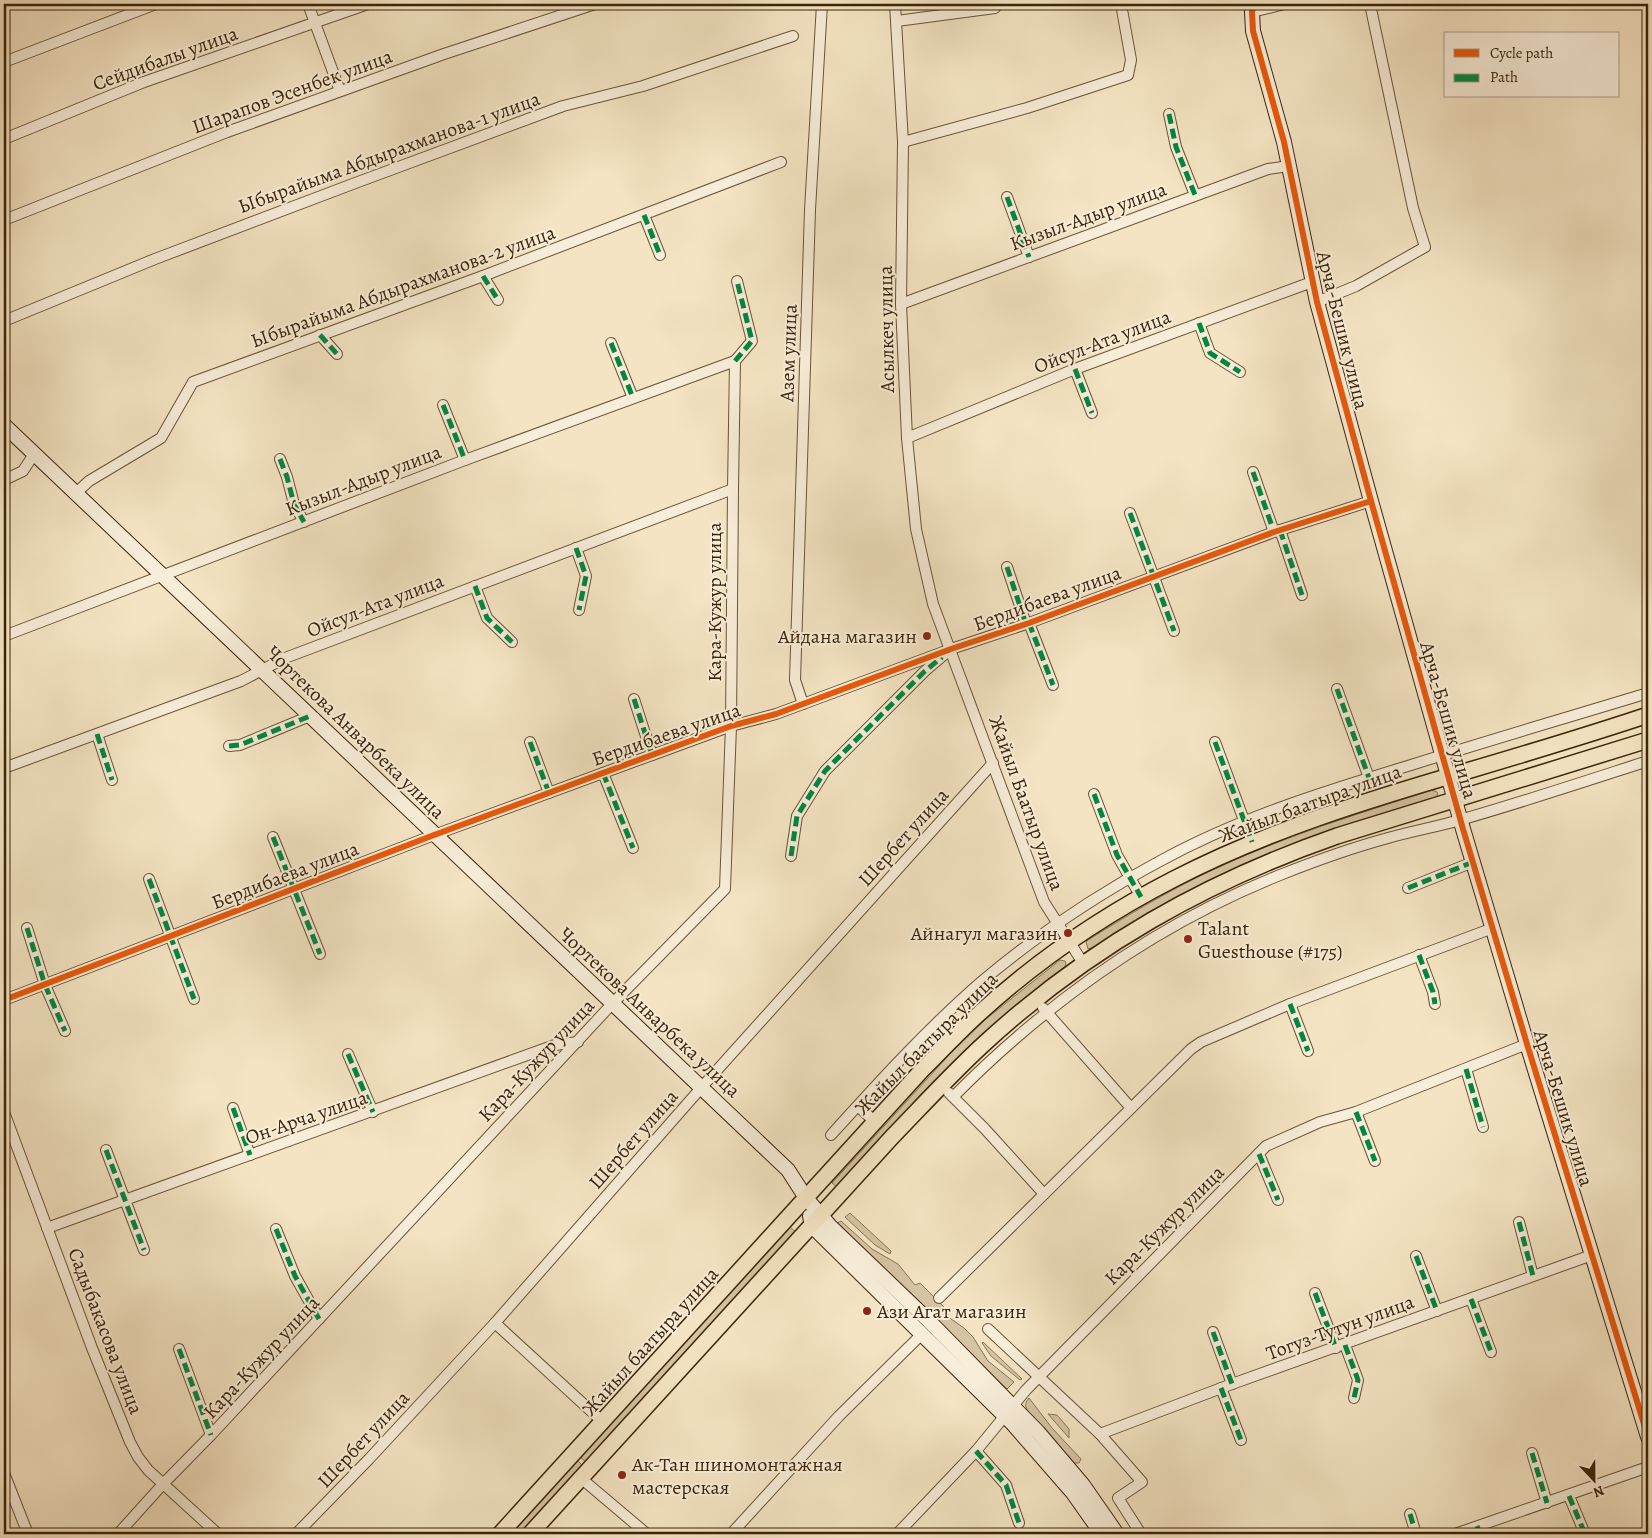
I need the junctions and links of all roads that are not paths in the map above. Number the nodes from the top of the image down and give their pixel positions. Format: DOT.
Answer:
graph roads {
  1 [pos="156,4"];
  2 [pos="308,4"];
  3 [pos="368,4"];
  4 [pos="595,4"];
  5 [pos="822,4"];
  6 [pos="895,4"];
  7 [pos="998,4"];
  8 [pos="1121,4"];
  9 [pos="1285,4"];
  10 [pos="1370,4"];
  11 [pos="576,7"];
  12 [pos="1253,8"];
  13 [pos="896,21"];
  14 [pos="315,22"];
  15 [pos="793,36"];
  16 [pos="4,62"];
  17 [pos="340,91"];
  18 [pos="1169,114"];
  19 [pos="4,138"];
  20 [pos="903,142"];
  21 [pos="781,162"];
  22 [pos="1289,166"];
  23 [pos="1196,195"];
  24 [pos="1007,197"];
  25 [pos="644,215"];
  26 [pos="4,220"];
  27 [pos="660,255"];
  28 [pos="1029,257"];
  29 [pos="483,276"];
  30 [pos="738,280"];
  31 [pos="1312,282"];
  32 [pos="498,300"];
  33 [pos="1316,302"];
  34 [pos="901,304"];
  35 [pos="4,321"];
  36 [pos="1199,323"];
  37 [pos="320,335"];
  38 [pos="611,343"];
  39 [pos="337,354"];
  40 [pos="735,361"];
  41 [pos="1074,369"];
  42 [pos="1240,372"];
  43 [pos="633,398"];
  44 [pos="443,405"];
  45 [pos="1092,413"];
  46 [pos="4,425"];
  47 [pos="907,438"];
  48 [pos="34,454"];
  49 [pos="280,459"];
  50 [pos="465,460"];
  51 [pos="1253,472"];
  52 [pos="4,480"];
  53 [pos="733,489"];
  54 [pos="76,493"];
  55 [pos="1371,501"];
  56 [pos="1130,513"];
  57 [pos="304,522"];
  58 [pos="1277,531"];
  59 [pos="576,548"];
  60 [pos="1007,567"];
  61 [pos="162,575"];
  62 [pos="1154,576"];
  63 [pos="475,586"];
  64 [pos="1302,595"];
  65 [pos="579,610"];
  66 [pos="1027,623"];
  67 [pos="1174,631"];
  68 [pos="4,636"];
  69 [pos="512,642"];
  70 [pos="951,649"];
  71 [pos="263,670"];
  72 [pos="1053,685"];
  73 [pos="1337,689"];
  74 [pos="1648,693"];
  75 [pos="634,699"];
  76 [pos="803,704"];
  77 [pos="1648,715"];
  78 [pos="310,716"];
  79 [pos="731,726"];
  80 [pos="97,734"];
  81 [pos="1648,740"];
  82 [pos="530,742"];
  83 [pos="1215,742"];
  84 [pos="229,746"];
  85 [pos="652,755"];
  86 [pos="1443,755"];
  87 [pos="1648,761"];
  88 [pos="993,763"];
  89 [pos="4,768"];
  90 [pos="603,774"];
  91 [pos="1448,776"];
  92 [pos="1369,778"];
  93 [pos="112,780"];
  94 [pos="549,793"];
  95 [pos="1094,794"];
  96 [pos="1455,800"];
  97 [pos="1460,820"];
  98 [pos="1243,822"];
  99 [pos="434,835"];
  100 [pos="273,838"];
  101 [pos="1252,842"];
  102 [pos="634,848"];
  103 [pos="791,856"];
  104 [pos="1473,862"];
  105 [pos="1129,878"];
  106 [pos="149,879"];
  107 [pos="1408,888"];
  108 [pos="295,889"];
  109 [pos="1140,897"];
  110 [pos="1058,924"];
  111 [pos="27,928"];
  112 [pos="1493,928"];
  113 [pos="170,937"];
  114 [pos="1070,943"];
  115 [pos="320,954"];
  116 [pos="1419,955"];
  117 [pos="1083,963"];
  118 [pos="45,985"];
  119 [pos="194,999"];
  120 [pos="4,1000"];
  121 [pos="1036,1000"];
  122 [pos="612,1004"];
  123 [pos="1290,1004"];
  124 [pos="1435,1004"];
  125 [pos="1046,1012"];
  126 [pos="65,1031"];
  127 [pos="578,1042"];
  128 [pos="1527,1044"];
  129 [pos="1308,1051"];
  130 [pos="348,1054"];
  131 [pos="1466,1069"];
  132 [pos="941,1086"];
  133 [pos="701,1088"];
  134 [pos="953,1097"];
  135 [pos="858,1106"];
  136 [pos="233,1108"];
  137 [pos="1132,1108"];
  138 [pos="4,1112"];
  139 [pos="372,1112"];
  140 [pos="1356,1112"];
  141 [pos="874,1122"];
  142 [pos="1483,1127"];
  143 [pos="831,1135"];
  144 [pos="106,1150"];
  145 [pos="1259,1154"];
  146 [pos="250,1155"];
  147 [pos="1375,1161"];
  148 [pos="1044,1194"];
  149 [pos="806,1198"];
  150 [pos="125,1200"];
  151 [pos="1278,1200"];
  152 [pos="816,1221"];
  153 [pos="1519,1222"];
  154 [pos="47,1228"];
  155 [pos="276,1229"];
  156 [pos="144,1250"];
  157 [pos="1592,1255"];
  158 [pos="1416,1256"];
  159 [pos="1533,1276"];
  160 [pos="1315,1293"];
  161 [pos="939,1298"];
  162 [pos="1471,1299"];
  163 [pos="1437,1311"];
  164 [pos="319,1319"];
  165 [pos="495,1323"];
  166 [pos="988,1329"];
  167 [pos="1213,1332"];
  168 [pos="922,1334"];
  169 [pos="1340,1346"];
  170 [pos="179,1349"];
  171 [pos="1491,1352"];
  172 [pos="1039,1377"];
  173 [pos="1232,1384"];
  174 [pos="1221,1388"];
  175 [pos="1354,1398"];
  176 [pos="1010,1411"];
  177 [pos="603,1422"];
  178 [pos="1100,1434"];
  179 [pos="212,1435"];
  180 [pos="1648,1437"];
  181 [pos="1241,1440"];
  182 [pos="976,1451"];
  183 [pos="1532,1454"];
  184 [pos="1648,1467"];
  185 [pos="4,1473"];
  186 [pos="582,1479"];
  187 [pos="163,1484"];
  188 [pos="1569,1496"];
  189 [pos="1547,1503"];
  190 [pos="1410,1514"];
  191 [pos="1018,1523"];
  192 [pos="1479,1530"];
  193 [pos="28,1534"];
  194 [pos="118,1534"];
  195 [pos="218,1534"];
  196 [pos="296,1534"];
  197 [pos="500,1534"];
  198 [pos="530,1534"];
  199 [pos="646,1534"];
  200 [pos="731,1534"];
  201 [pos="897,1534"];
  202 [pos="1102,1534"];
  203 [pos="1118,1534"];
  204 [pos="1141,1534"];
  205 [pos="1416,1534"];
  206 [pos="1455,1534"];
  207 [pos="1585,1534"];
  1 -- 16 [label="street"];
  2 -- 14 [label="street"];
  3 -- 14 [label="street, Сейдибалы улица"];
  4 -- 11 [label="street, Шарапов Эсенбек улица"];
  5 -- 76 [label="street, Азем улица"];
  6 -- 13 [label="street, Асылкеч улица"];
  7 -- 13 [label="street"];
  8 -- 20 [label="street"];
  9 -- 12 [label="street"];
  10 -- 33 [label="street"];
  11 -- 17 [label="street, Шарапов Эсенбек улица"];
  12 -- 22 [label="street, Арча-Бешик улица"];
  13 -- 20 [label="street, Асылкеч улица"];
  14 -- 17 [label="street"];
  14 -- 19 [label="street, Сейдибалы улица"];
  15 -- 35 [label="street, Ыбырайыма Абдырахманова-1 улица"];
  17 -- 26 [label="street, Шарапов Эсенбек улица"];
  18 -- 23 [label="street"];
  20 -- 34 [label="street, Асылкеч улица"];
  21 -- 25 [label="street, Ыбырайыма Абдырахманова-2 улица"];
  22 -- 23 [label="street, Кызыл-Адыр улица"];
  22 -- 31 [label="street, Арча-Бешик улица"];
  23 -- 28 [label="street, Кызыл-Адыр улица"];
  24 -- 28 [label="street"];
  25 -- 27 [label="street"];
  25 -- 29 [label="street, Ыбырайыма Абдырахманова-2 улица"];
  28 -- 34 [label="street, Кызыл-Адыр улица"];
  29 -- 32 [label="street"];
  29 -- 37 [label="street, Ыбырайыма Абдырахманова-2 улица"];
  30 -- 40 [label="street"];
  31 -- 33 [label="street, Арча-Бешик улица"];
  31 -- 36 [label="street, Ойсул-Ата улица"];
  33 -- 55 [label="street, Арча-Бешик улица"];
  34 -- 47 [label="street, Асылкеч улица"];
  36 -- 41 [label="street, Ойсул-Ата улица"];
  36 -- 42 [label="street"];
  37 -- 39 [label="street"];
  37 -- 54 [label="street, Ыбырайыма Абдырахманова-2 улица"];
  38 -- 43 [label="street"];
  40 -- 43 [label="street, Кызыл-Адыр улица"];
  40 -- 53 [label="street, Кара-Кужур улица"];
  41 -- 45 [label="street"];
  41 -- 47 [label="street, Ойсул-Ата улица"];
  43 -- 50 [label="street, Кызыл-Адыр улица"];
  44 -- 50 [label="street"];
  46 -- 48 [label="street, Чортекова Анварбека улица"];
  47 -- 70 [label="street, Асылкеч улица"];
  48 -- 52 [label="street"];
  48 -- 54 [label="street, Чортекова Анварбека улица"];
  49 -- 57 [label="street"];
  50 -- 57 [label="street, Кызыл-Адыр улица"];
  51 -- 58 [label="street"];
  53 -- 59 [label="street, Ойсул-Ата улица"];
  53 -- 79 [label="street, Кара-Кужур улица"];
  54 -- 61 [label="street, Чортекова Анварбека улица"];
  55 -- 58 [label="street, Бердибаева улица"];
  55 -- 86 [label="street, Арча-Бешик улица"];
  56 -- 62 [label="street"];
  57 -- 61 [label="street, Кызыл-Адыр улица"];
  58 -- 62 [label="street, Бердибаева улица"];
  58 -- 64 [label="street"];
  59 -- 63 [label="street, Ойсул-Ата улица"];
  59 -- 65 [label="street"];
  60 -- 66 [label="street"];
  61 -- 68 [label="street, Кызыл-Адыр улица"];
  61 -- 71 [label="street, Чортекова Анварбека улица"];
  62 -- 66 [label="street, Бердибаева улица"];
  62 -- 67 [label="street"];
  63 -- 69 [label="street"];
  63 -- 71 [label="street, Ойсул-Ата улица"];
  66 -- 70 [label="street, Бердибаева улица"];
  66 -- 72 [label="street"];
  70 -- 76 [label="street, Бердибаева улица"];
  70 -- 88 [label="street, Жайыл Баатыр улица"];
  70 -- 103 [label="street"];
  71 -- 78 [label="street, Чортекова Анварбека улица"];
  71 -- 80 [label="street, Ойсул-Ата улица"];
  73 -- 92 [label="street"];
  74 -- 86 [label="street"];
  75 -- 85 [label="street"];
  76 -- 79 [label="street, Бердибаева улица"];
  77 -- 91 [label="main road, Жайыл баатыра улица"];
  78 -- 84 [label="street"];
  78 -- 99 [label="street, Чортекова Анварбека улица"];
  79 -- 85 [label="street, Бердибаева улица"];
  79 -- 122 [label="street, Кара-Кужур улица"];
  80 -- 89 [label="street, Ойсул-Ата улица"];
  80 -- 93 [label="street"];
  81 -- 96 [label="main road, Жайыл баатыра улица"];
  82 -- 94 [label="street"];
  83 -- 98 [label="street"];
  85 -- 90 [label="street, Бердибаева улица"];
  86 -- 91 [label="street, Арча-Бешик улица"];
  86 -- 92 [label="street"];
  87 -- 97 [label="street"];
  88 -- 110 [label="street, Жайыл Баатыр улица"];
  88 -- 133 [label="street, Шербет улица"];
  90 -- 94 [label="street, Бердибаева улица"];
  90 -- 102 [label="street"];
  91 -- 96 [label="street, Арча-Бешик улица"];
  91 -- 101 [label="main road, Жайыл баатыра улица"];
  92 -- 98 [label="street"];
  94 -- 99 [label="street, Бердибаева улица"];
  95 -- 105 [label="street"];
  96 -- 97 [label="street, Арча-Бешик улица"];
  96 -- 117 [label="main road, Жайыл баатыра улица"];
  97 -- 104 [label="street, Арча-Бешик улица"];
  97 -- 125 [label="street"];
  98 -- 101 [label="street"];
  98 -- 105 [label="street"];
  99 -- 108 [label="street, Бердибаева улица"];
  99 -- 122 [label="street, Чортекова Анварбека улица"];
  100 -- 108 [label="street"];
  101 -- 109 [label="main road, Жайыл баатыра улица"];
  104 -- 107 [label="street"];
  104 -- 112 [label="street, Арча-Бешик улица"];
  105 -- 109 [label="street"];
  105 -- 110 [label="street"];
  106 -- 113 [label="street"];
  108 -- 113 [label="street, Бердибаева улица"];
  108 -- 115 [label="street"];
  109 -- 114 [label="main road, Жайыл баатыра улица"];
  110 -- 114 [label="street, Жайыл Баатыр улица"];
  110 -- 135 [label="street"];
  111 -- 118 [label="street"];
  112 -- 116 [label="street"];
  112 -- 128 [label="street, Арча-Бешик улица"];
  113 -- 118 [label="street, Бердибаева улица"];
  113 -- 119 [label="street"];
  114 -- 117 [label="street, Жайыл Баатыр улица"];
  114 -- 141 [label="main road, Жайыл баатыра улица"];
  116 -- 123 [label="street"];
  116 -- 124 [label="street"];
  117 -- 121 [label="main road, Жайыл баатыра улица"];
  118 -- 120 [label="street, Бердибаева улица"];
  118 -- 126 [label="street"];
  121 -- 125 [label="street"];
  121 -- 132 [label="main road, Жайыл баатыра улица"];
  122 -- 127 [label="street, Кара-Кужур улица"];
  122 -- 133 [label="street, Чортекова Анварбека улица"];
  123 -- 129 [label="street"];
  123 -- 137 [label="street"];
  125 -- 134 [label="street"];
  125 -- 137 [label="street"];
  127 -- 139 [label="street, Он-Арча улица"];
  127 -- 164 [label="street, Кара-Кужур улица"];
  128 -- 131 [label="street, Кара-Кужур улица"];
  128 -- 157 [label="street, Арча-Бешик улица"];
  130 -- 139 [label="street"];
  131 -- 140 [label="street, Кара-Кужур улица"];
  131 -- 142 [label="street"];
  132 -- 134 [label="street"];
  132 -- 152 [label="main road, Жайыл баатыра улица"];
  133 -- 149 [label="street, Чортекова Анварбека улица"];
  133 -- 165 [label="street, Шербет улица"];
  134 -- 148 [label="street"];
  135 -- 141 [label="street"];
  135 -- 143 [label="street"];
  136 -- 146 [label="street"];
  137 -- 148 [label="street"];
  138 -- 154 [label="street, Садыбакасова улица"];
  139 -- 146 [label="street, Он-Арча улица"];
  140 -- 145 [label="street, Кара-Кужур улица"];
  140 -- 147 [label="street"];
  141 -- 149 [label="main road, Жайыл баатыра улица"];
  144 -- 150 [label="street"];
  145 -- 151 [label="street"];
  145 -- 172 [label="street, Кара-Кужур улица"];
  146 -- 150 [label="street, Он-Арча улица"];
  148 -- 161 [label="street"];
  149 -- 152 [label="street"];
  149 -- 177 [label="main road, Жайыл баатыра улица"];
  150 -- 154 [label="street, Он-Арча улица"];
  150 -- 156 [label="street"];
  152 -- 168 [label="street"];
  152 -- 176 [label="street"];
  152 -- 186 [label="main road, Жайыл баатыра улица"];
  153 -- 159 [label="street"];
  154 -- 187 [label="street, Садыбакасова улица"];
  155 -- 164 [label="street"];
  157 -- 159 [label="street, Тогуз-Тутун улица"];
  157 -- 180 [label="street, Арча-Бешик улица"];
  158 -- 163 [label="street"];
  159 -- 162 [label="street, Тогуз-Тутун улица"];
  160 -- 169 [label="street"];
  162 -- 163 [label="street, Тогуз-Тутун улица"];
  162 -- 171 [label="street"];
  163 -- 169 [label="street, Тогуз-Тутун улица"];
  164 -- 179 [label="street, Кара-Кужур улица"];
  165 -- 177 [label="street"];
  165 -- 196 [label="street, Шербет улица"];
  166 -- 172 [label="street"];
  167 -- 173 [label="street"];
  168 -- 176 [label="street"];
  168 -- 200 [label="street"];
  169 -- 173 [label="street, Тогуз-Тутун улица"];
  169 -- 175 [label="street"];
  170 -- 179 [label="street"];
  172 -- 176 [label="street, Кара-Кужур улица"];
  172 -- 178 [label="street"];
  173 -- 174 [label="street, Тогуз-Тутун улица"];
  174 -- 178 [label="street, Тогуз-Тутун улица"];
  174 -- 181 [label="street"];
  176 -- 182 [label="street, Кара-Кужур улица"];
  176 -- 202 [label="street"];
  176 -- 203 [label="street"];
  177 -- 197 [label="main road, Жайыл баатыра улица"];
  178 -- 204 [label="street"];
  179 -- 187 [label="street, Кара-Кужур улица"];
  182 -- 191 [label="street"];
  182 -- 201 [label="street, Кара-Кужур улица"];
  183 -- 189 [label="street"];
  184 -- 188 [label="street"];
  185 -- 193 [label="street"];
  186 -- 198 [label="main road, Жайыл баатыра улица"];
  186 -- 199 [label="street"];
  187 -- 194 [label="street, Кара-Кужур улица"];
  187 -- 195 [label="street, Садыбакасова улица"];
  188 -- 189 [label="street"];
  188 -- 207 [label="street"];
  189 -- 192 [label="street"];
  190 -- 205 [label="street"];
  192 -- 206 [label="street"];
}
